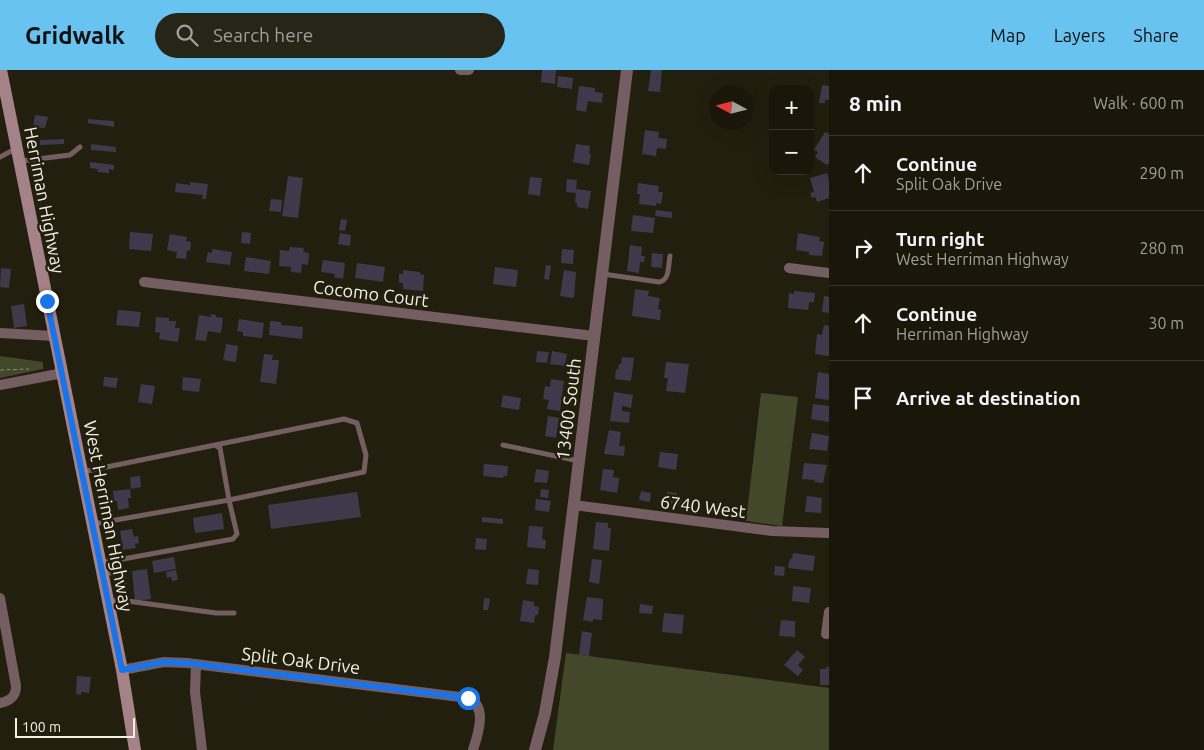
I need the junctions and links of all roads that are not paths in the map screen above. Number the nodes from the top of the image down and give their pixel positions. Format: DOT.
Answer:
graph roads {
  1 [pos="2,70"];
  2 [pos="460,70"];
  3 [pos="469,70"];
  4 [pos="628,70"];
  5 [pos="80,147"];
  6 [pos="19,155"];
  7 [pos="0,157"];
  8 [pos="670,256"];
  9 [pos="789,268"];
  10 [pos="829,273"];
  11 [pos="602,274"];
  12 [pos="144,282"];
  13 [pos="0,333"];
  14 [pos="54,336"];
  15 [pos="594,336"];
  16 [pos="63,373"];
  17 [pos="0,385"];
  18 [pos="215,445"];
  19 [pos="503,446"];
  20 [pos="579,461"];
  21 [pos="81,472"];
  22 [pos="230,500"];
  23 [pos="574,505"];
  24 [pos="93,524"];
  25 [pos="829,533"];
  26 [pos="101,567"];
  27 [pos="0,598"];
  28 [pos="114,601"];
  29 [pos="829,612"];
  30 [pos="234,613"];
  31 [pos="826,634"];
  32 [pos="196,664"];
  33 [pos="122,670"];
  34 [pos="0,703"];
  35 [pos="136,750"];
  36 [pos="202,750"];
  37 [pos="472,750"];
  38 [pos="535,750"];
  1 -- 6 [label="main road, Herriman Highway"];
  2 -- 3 [label="street"];
  4 -- 11 [label="street, 13400 South"];
  5 -- 6 [label="lane"];
  6 -- 7 [label="lane"];
  6 -- 14 [label="main road, Herriman Highway"];
  8 -- 11 [label="lane"];
  9 -- 10 [label="street"];
  11 -- 15 [label="street, 13400 South"];
  12 -- 15 [label="street, Cocomo Court"];
  13 -- 14 [label="street"];
  14 -- 16 [label="main road, West Herriman Highway"];
  15 -- 20 [label="street, 13400 South"];
  16 -- 17 [label="street"];
  16 -- 21 [label="main road, West Herriman Highway"];
  18 -- 21 [label="lane"];
  18 -- 22 [label="lane"];
  18 -- 22 [label="lane"];
  19 -- 20 [label="lane"];
  20 -- 23 [label="street, 13400 South"];
  21 -- 24 [label="main road, West Herriman Highway"];
  22 -- 24 [label="lane"];
  22 -- 26 [label="lane"];
  23 -- 25 [label="street, 6740 West"];
  23 -- 38 [label="street, 13400 South"];
  24 -- 26 [label="main road, West Herriman Highway"];
  26 -- 28 [label="main road, West Herriman Highway"];
  26 -- 28 [label="lane"];
  27 -- 34 [label="street"];
  28 -- 30 [label="lane"];
  28 -- 33 [label="main road, West Herriman Highway"];
  29 -- 31 [label="street"];
  32 -- 33 [label="street, Split Oak Drive"];
  32 -- 36 [label="street"];
  32 -- 37 [label="street, Split Oak Drive"];
  33 -- 35 [label="main road, West Herriman Highway"];
}
